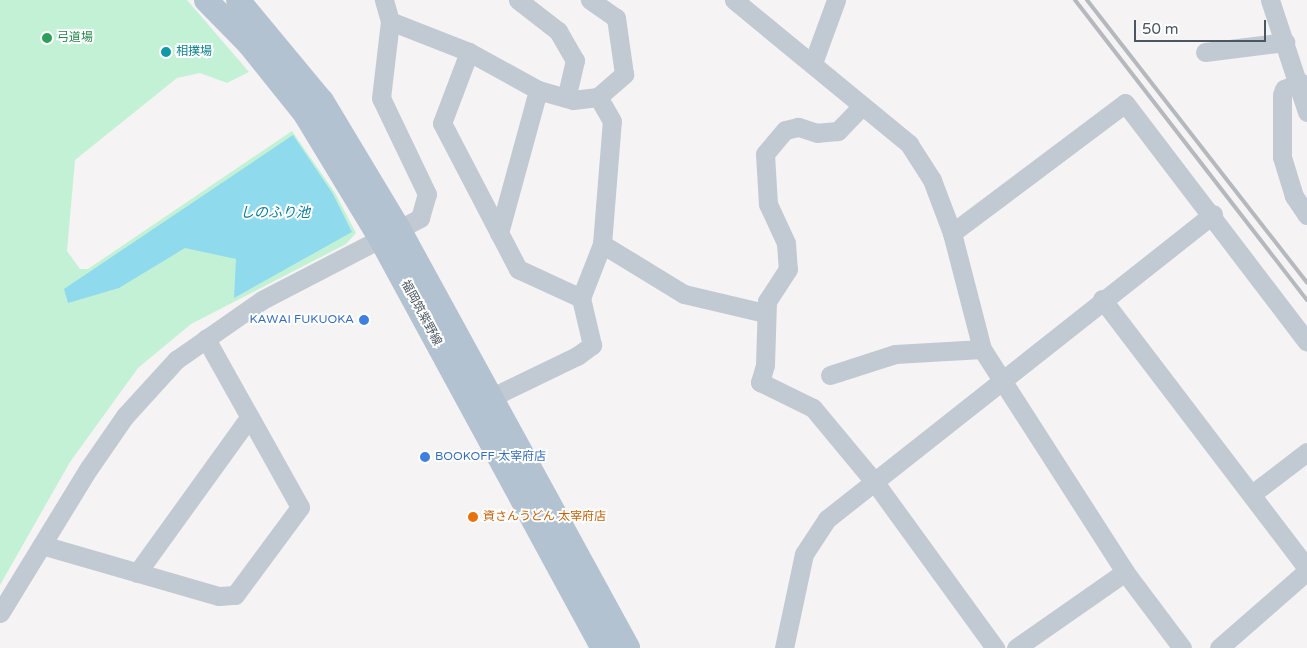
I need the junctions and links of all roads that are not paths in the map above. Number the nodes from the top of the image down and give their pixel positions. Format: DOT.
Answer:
graph roads {
  1 [pos="206,0"];
  2 [pos="238,0"];
  3 [pos="384,0"];
  4 [pos="518,0"];
  5 [pos="590,0"];
  6 [pos="734,0"];
  7 [pos="836,0"];
  8 [pos="1270,0"];
  9 [pos="390,21"];
  10 [pos="1285,42"];
  11 [pos="469,52"];
  12 [pos="1205,52"];
  13 [pos="813,63"];
  14 [pos="1300,82"];
  15 [pos="538,90"];
  16 [pos="598,97"];
  17 [pos="566,98"];
  18 [pos="862,106"];
  19 [pos="1307,112"];
  20 [pos="1213,214"];
  21 [pos="1307,216"];
  22 [pos="499,233"];
  23 [pos="952,233"];
  24 [pos="390,234"];
  25 [pos="602,244"];
  26 [pos="581,298"];
  27 [pos="1102,299"];
  28 [pos="765,313"];
  29 [pos="206,339"];
  30 [pos="1307,342"];
  31 [pos="982,349"];
  32 [pos="830,375"];
  33 [pos="1002,380"];
  34 [pos="490,398"];
  35 [pos="248,419"];
  36 [pos="1307,452"];
  37 [pos="876,484"];
  38 [pos="1252,494"];
  39 [pos="42,545"];
  40 [pos="1307,570"];
  41 [pos="1125,572"];
  42 [pos="137,573"];
  43 [pos="0,613"];
  44 [pos="603,648"];
  45 [pos="628,648"];
  46 [pos="784,648"];
  47 [pos="995,648"];
  48 [pos="1016,648"];
  49 [pos="1182,648"];
  50 [pos="1219,648"];
  1 -- 24 [label="main road, 福岡筑紫野線"];
  2 -- 24 [label="main road, 福岡筑紫野線"];
  3 -- 9 [label="street"];
  4 -- 17 [label="street"];
  5 -- 16 [label="street"];
  6 -- 13 [label="street"];
  7 -- 13 [label="street"];
  8 -- 10 [label="street"];
  9 -- 11 [label="street"];
  9 -- 24 [label="street"];
  10 -- 12 [label="street"];
  10 -- 14 [label="street"];
  11 -- 15 [label="street"];
  11 -- 22 [label="street"];
  13 -- 18 [label="street"];
  14 -- 19 [label="street"];
  14 -- 21 [label="street"];
  15 -- 17 [label="street"];
  15 -- 22 [label="street"];
  16 -- 17 [label="street"];
  16 -- 25 [label="street"];
  18 -- 23 [label="street"];
  18 -- 28 [label="street"];
  20 -- 23 [label="street"];
  20 -- 27 [label="street"];
  20 -- 30 [label="street"];
  22 -- 26 [label="street"];
  23 -- 31 [label="street"];
  24 -- 29 [label="street"];
  24 -- 34 [label="main road, 福岡筑紫野線"];
  24 -- 44 [label="main road, 福岡筑紫野線"];
  25 -- 26 [label="street"];
  25 -- 28 [label="street"];
  26 -- 34 [label="street"];
  27 -- 33 [label="street"];
  27 -- 38 [label="street"];
  28 -- 37 [label="street"];
  29 -- 35 [label="street"];
  29 -- 39 [label="street"];
  31 -- 32 [label="street"];
  31 -- 33 [label="street"];
  33 -- 37 [label="street"];
  33 -- 41 [label="street"];
  34 -- 45 [label="main road, 福岡筑紫野線"];
  35 -- 42 [label="street"];
  35 -- 42 [label="street"];
  36 -- 38 [label="street"];
  37 -- 46 [label="street"];
  37 -- 47 [label="street"];
  38 -- 40 [label="street"];
  39 -- 42 [label="street"];
  39 -- 43 [label="street"];
  40 -- 50 [label="street"];
  41 -- 48 [label="street"];
  41 -- 49 [label="street"];
}
